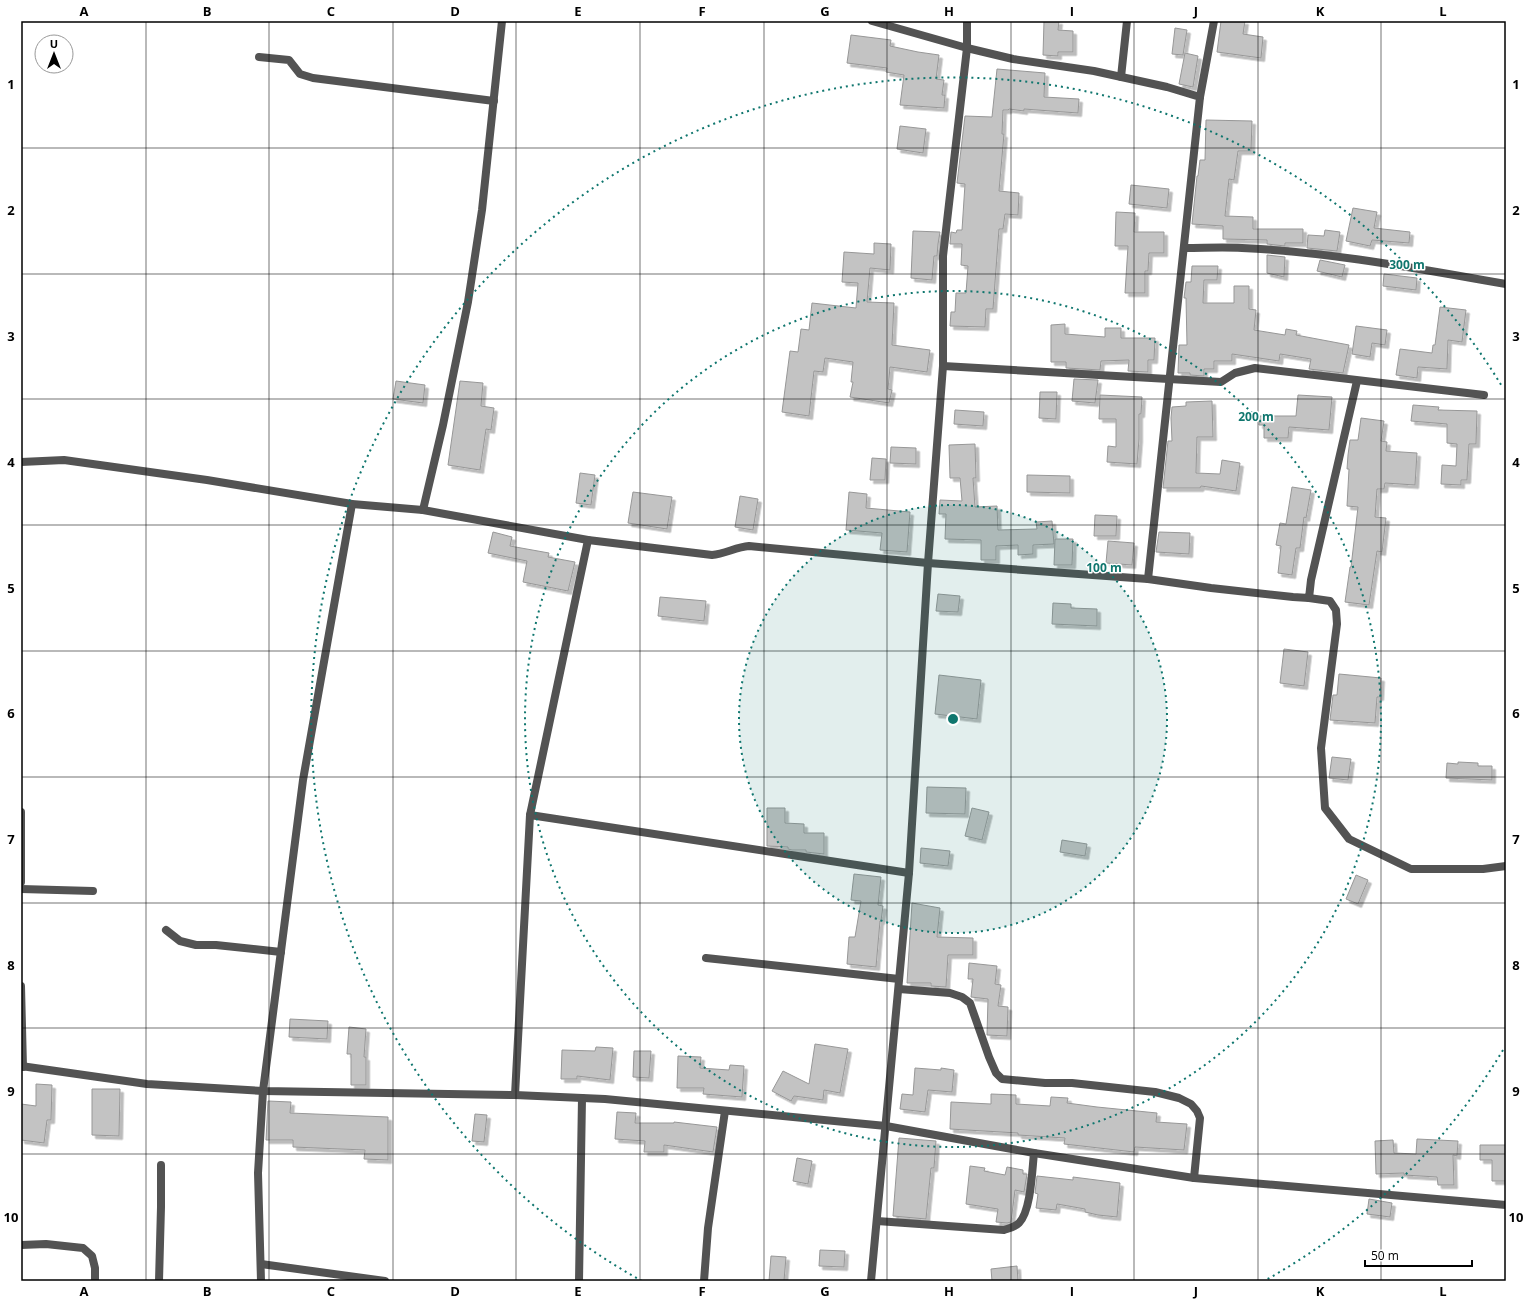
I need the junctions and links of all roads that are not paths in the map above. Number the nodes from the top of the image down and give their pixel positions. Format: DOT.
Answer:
graph roads {
  1 [pos="502,21"];
  2 [pos="872,21"];
  3 [pos="968,21"];
  4 [pos="1127,21"];
  5 [pos="1214,21"];
  6 [pos="967,48"];
  7 [pos="259,57"];
  8 [pos="1121,77"];
  9 [pos="1200,97"];
  10 [pos="494,101"];
  11 [pos="1185,248"];
  12 [pos="1506,284"];
  13 [pos="943,366"];
  14 [pos="1171,379"];
  15 [pos="1357,381"];
  16 [pos="1484,395"];
  17 [pos="21,462"];
  18 [pos="352,504"];
  19 [pos="423,510"];
  20 [pos="588,540"];
  21 [pos="928,563"];
  22 [pos="1148,579"];
  23 [pos="1310,598"];
  24 [pos="21,812"];
  25 [pos="530,815"];
  26 [pos="1506,866"];
  27 [pos="909,873"];
  28 [pos="21,882"];
  29 [pos="21,889"];
  30 [pos="93,891"];
  31 [pos="166,930"];
  32 [pos="281,952"];
  33 [pos="706,958"];
  34 [pos="900,979"];
  35 [pos="21,986"];
  36 [pos="898,989"];
  37 [pos="22,1067"];
  38 [pos="263,1091"];
  39 [pos="515,1095"];
  40 [pos="582,1098"];
  41 [pos="725,1111"];
  42 [pos="886,1126"];
  43 [pos="1034,1153"];
  44 [pos="161,1165"];
  45 [pos="1194,1178"];
  46 [pos="1506,1205"];
  47 [pos="877,1220"];
  48 [pos="21,1244"];
  49 [pos="261,1264"];
  50 [pos="94,1281"];
  51 [pos="159,1281"];
  52 [pos="261,1281"];
  53 [pos="384,1281"];
  54 [pos="579,1281"];
  55 [pos="704,1281"];
  56 [pos="871,1281"];
  1 -- 10 [label="street"];
  2 -- 6 [label="street"];
  3 -- 6 [label="street"];
  4 -- 8 [label="street"];
  5 -- 9 [label="street"];
  6 -- 8 [label="street"];
  6 -- 13 [label="street"];
  7 -- 10 [label="street"];
  8 -- 9 [label="street"];
  9 -- 11 [label="street"];
  10 -- 19 [label="street"];
  11 -- 12 [label="street"];
  11 -- 14 [label="street"];
  13 -- 14 [label="street"];
  13 -- 21 [label="street"];
  14 -- 15 [label="street"];
  14 -- 22 [label="street"];
  15 -- 16 [label="street"];
  15 -- 23 [label="street"];
  17 -- 18 [label="street"];
  18 -- 19 [label="street"];
  18 -- 32 [label="street"];
  19 -- 20 [label="street"];
  20 -- 21 [label="street"];
  20 -- 25 [label="street"];
  21 -- 22 [label="street"];
  21 -- 27 [label="street"];
  22 -- 23 [label="street"];
  23 -- 26 [label="street"];
  24 -- 28 [label="street"];
  25 -- 27 [label="street"];
  25 -- 39 [label="street"];
  27 -- 34 [label="street"];
  29 -- 30 [label="street"];
  31 -- 32 [label="street"];
  32 -- 38 [label="street"];
  33 -- 34 [label="street"];
  34 -- 36 [label="street"];
  35 -- 37 [label="street"];
  36 -- 42 [label="street"];
  36 -- 45 [label="street"];
  37 -- 38 [label="street"];
  38 -- 39 [label="street"];
  38 -- 49 [label="street"];
  39 -- 40 [label="street"];
  40 -- 41 [label="street"];
  40 -- 54 [label="street"];
  41 -- 42 [label="street"];
  41 -- 55 [label="street"];
  42 -- 43 [label="street"];
  42 -- 47 [label="street"];
  43 -- 45 [label="street"];
  43 -- 47 [label="street"];
  44 -- 51 [label="street"];
  45 -- 46 [label="street"];
  47 -- 56 [label="street"];
  48 -- 50 [label="street"];
  49 -- 52 [label="street"];
  49 -- 53 [label="street"];
}
